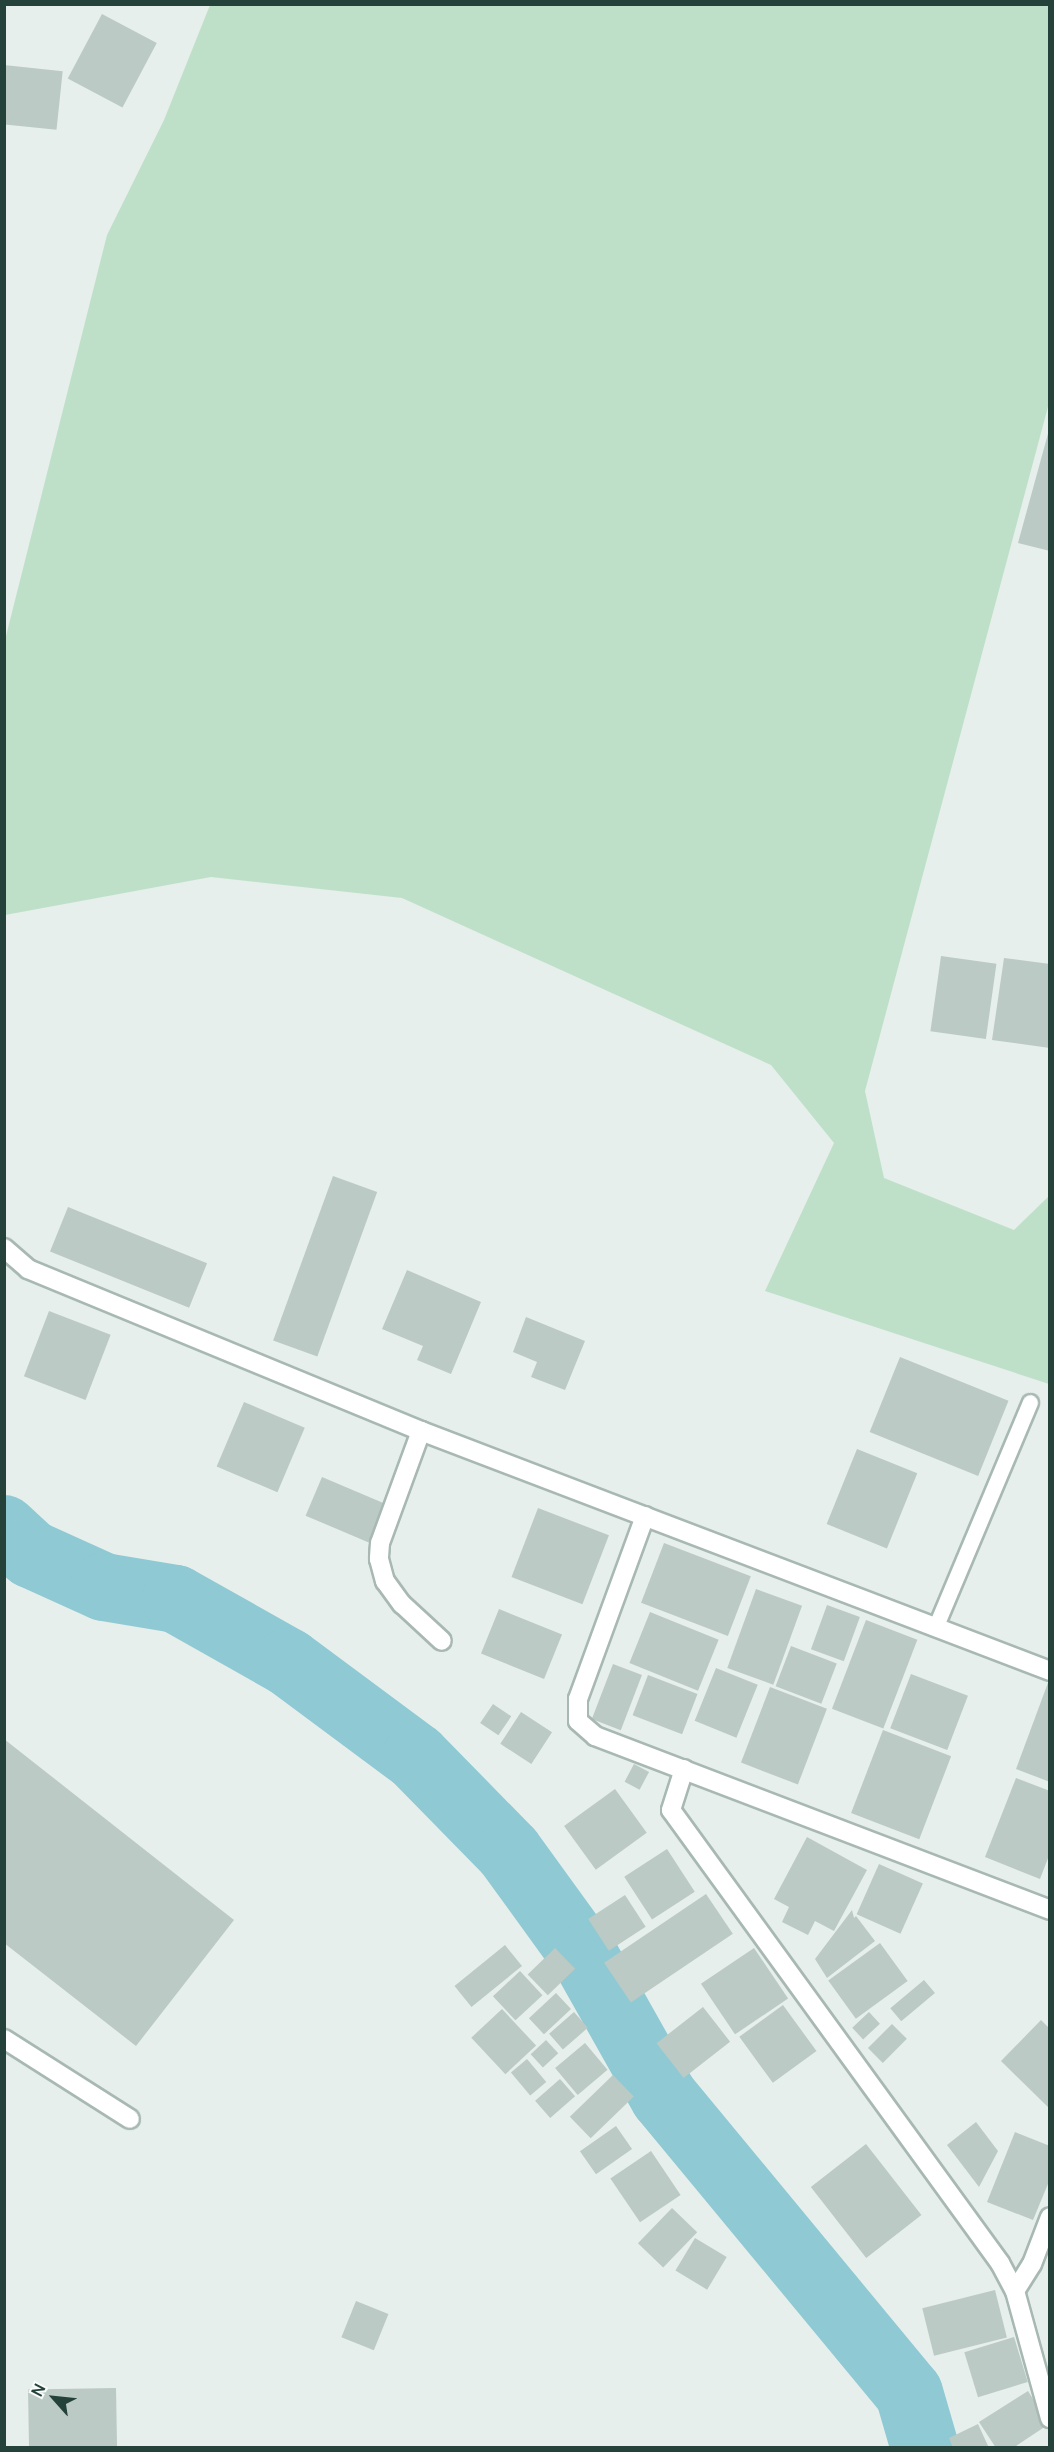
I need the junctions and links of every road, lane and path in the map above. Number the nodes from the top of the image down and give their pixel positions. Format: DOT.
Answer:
graph roads {
  1 [pos="4,1248"];
  2 [pos="1030,1402"];
  3 [pos="421,1431"];
  4 [pos="645,1516"];
  5 [pos="935,1628"];
  6 [pos="442,1641"];
  7 [pos="1050,1671"];
  8 [pos="684,1769"];
  9 [pos="1050,1910"];
  10 [pos="4,2039"];
  11 [pos="129,2119"];
  12 [pos="1050,2217"];
  13 [pos="1015,2291"];
  14 [pos="1050,2418"];
  1 -- 3 [label="street"];
  2 -- 5 [label="lane"];
  3 -- 4 [label="street"];
  3 -- 6 [label="street"];
  4 -- 5 [label="street"];
  4 -- 8 [label="street"];
  5 -- 7 [label="street"];
  8 -- 9 [label="street"];
  8 -- 13 [label="street"];
  10 -- 11 [label="street"];
  12 -- 13 [label="street"];
  13 -- 14 [label="street"];
}
